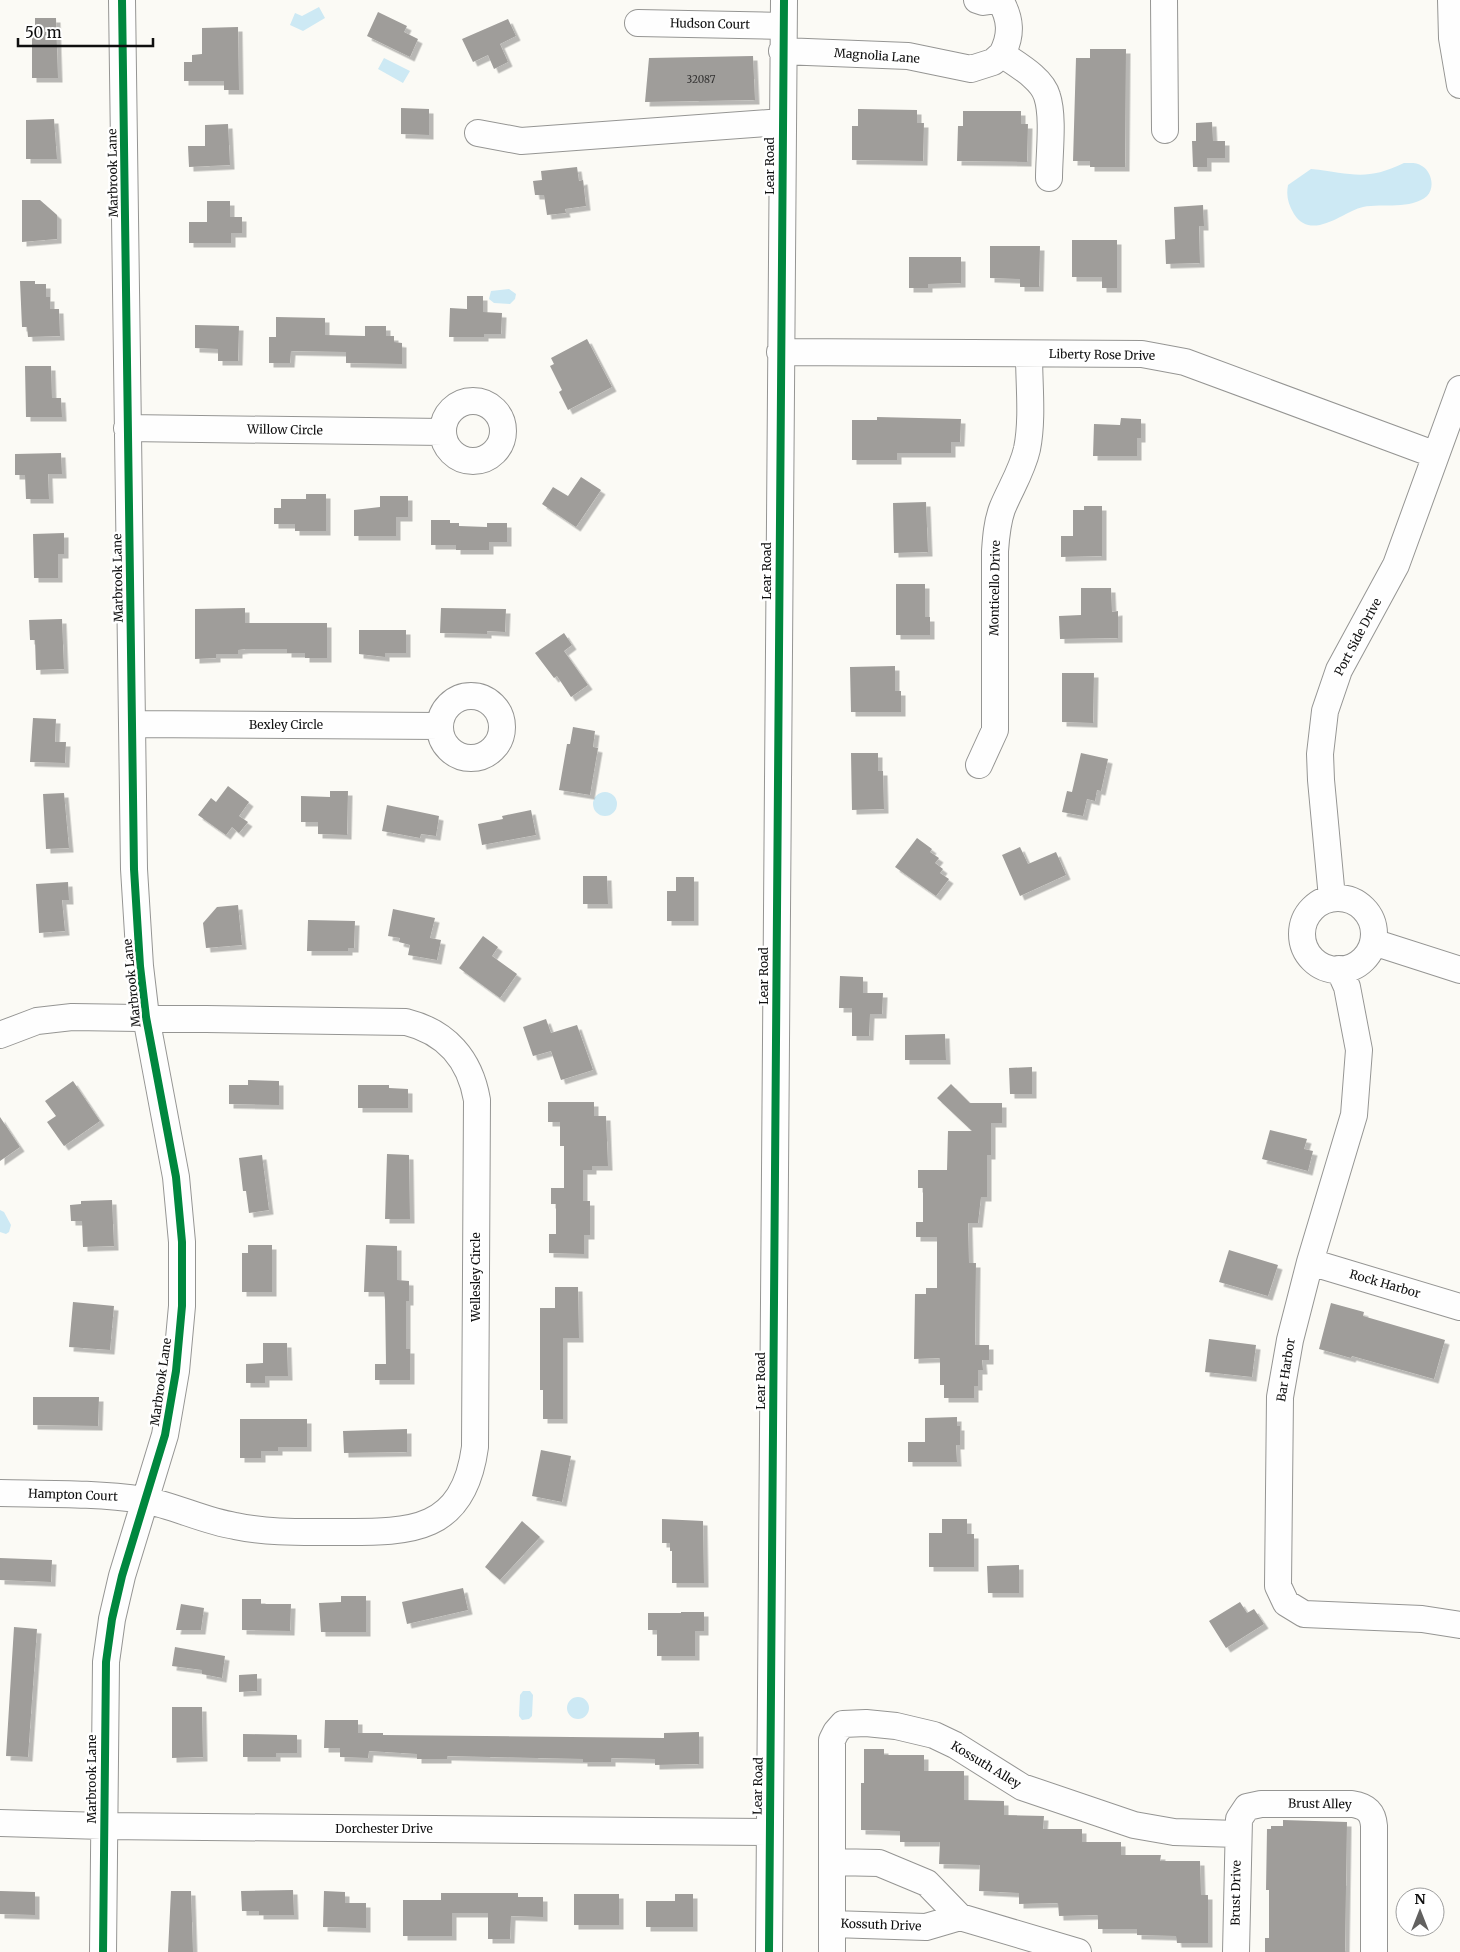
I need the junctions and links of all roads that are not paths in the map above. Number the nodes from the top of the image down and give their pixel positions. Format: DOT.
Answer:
graph roads {
  1 [pos="122,0"];
  2 [pos="784,0"];
  3 [pos="977,0"];
  4 [pos="999,0"];
  5 [pos="1164,0"];
  6 [pos="1450,0"];
  7 [pos="638,23"];
  8 [pos="783,26"];
  9 [pos="782,51"];
  10 [pos="1002,54"];
  11 [pos="1460,85"];
  12 [pos="782,122"];
  13 [pos="1165,130"];
  14 [pos="478,133"];
  15 [pos="1049,178"];
  16 [pos="780,352"];
  17 [pos="1029,354"];
  18 [pos="1460,389"];
  19 [pos="127,428"];
  20 [pos="443,432"];
  21 [pos="1436,455"];
  22 [pos="132,724"];
  23 [pos="440,726"];
  24 [pos="979,765"];
  25 [pos="1332,898"];
  26 [pos="1373,942"];
  27 [pos="1339,970"];
  28 [pos="1460,970"];
  29 [pos="146,1017"];
  30 [pos="0,1035"];
  31 [pos="1310,1262"];
  32 [pos="1460,1307"];
  33 [pos="0,1492"];
  34 [pos="146,1501"];
  35 [pos="1460,1625"];
  36 [pos="0,1823"];
  37 [pos="104,1826"];
  38 [pos="768,1832"];
  39 [pos="1237,1834"];
  40 [pos="832,1862"];
  41 [pos="960,1917"];
  42 [pos="832,1924"];
  43 [pos="103,1952"];
  44 [pos="769,1952"];
  45 [pos="832,1952"];
  46 [pos="1078,1952"];
  47 [pos="1236,1952"];
  48 [pos="1374,1952"];
  1 -- 19 [label="street, Marbrook Lane"];
  2 -- 8 [label="street, Lear Road"];
  3 -- 4 [label="street"];
  4 -- 10 [label="street"];
  5 -- 13 [label="street"];
  6 -- 11 [label="street"];
  7 -- 8 [label="street, Hudson Court"];
  8 -- 9 [label="street, Lear Road"];
  9 -- 10 [label="street, Magnolia Lane"];
  9 -- 12 [label="street, Lear Road"];
  10 -- 15 [label="street"];
  12 -- 14 [label="street"];
  12 -- 16 [label="street, Lear Road"];
  16 -- 17 [label="street, Liberty Rose Drive"];
  16 -- 38 [label="street, Lear Road"];
  17 -- 21 [label="street, Liberty Rose Drive"];
  17 -- 24 [label="street, Monticello Drive"];
  18 -- 21 [label="street, Port Side Drive"];
  19 -- 20 [label="street, Willow Circle"];
  19 -- 22 [label="street, Marbrook Lane"];
  21 -- 25 [label="street, Port Side Drive"];
  22 -- 23 [label="street, Bexley Circle"];
  22 -- 29 [label="street, Marbrook Lane"];
  25 -- 26 [label="street"];
  25 -- 27 [label="street"];
  26 -- 27 [label="street"];
  26 -- 28 [label="street"];
  27 -- 31 [label="street, Bar Harbor"];
  29 -- 30 [label="street, Wellesley Circle"];
  29 -- 34 [label="street, Marbrook Lane"];
  29 -- 34 [label="street, Wellesley Circle"];
  31 -- 32 [label="street, Rock Harbor"];
  31 -- 35 [label="street, Bar Harbor"];
  33 -- 34 [label="street, Hampton Court"];
  34 -- 37 [label="street, Marbrook Lane"];
  36 -- 37 [label="street, Dorchester Drive"];
  37 -- 38 [label="street, Dorchester Drive"];
  37 -- 43 [label="street, Marbrook Lane"];
  38 -- 44 [label="street, Lear Road"];
  39 -- 40 [label="street, Kossuth Alley"];
  39 -- 47 [label="street, Brust Drive"];
  39 -- 48 [label="street, Brust Alley"];
  40 -- 41 [label="street"];
  40 -- 42 [label="street, Kossuth Alley"];
  41 -- 42 [label="street, Kossuth Drive"];
  41 -- 46 [label="street"];
  42 -- 45 [label="street, Kossuth Alley"];
}
